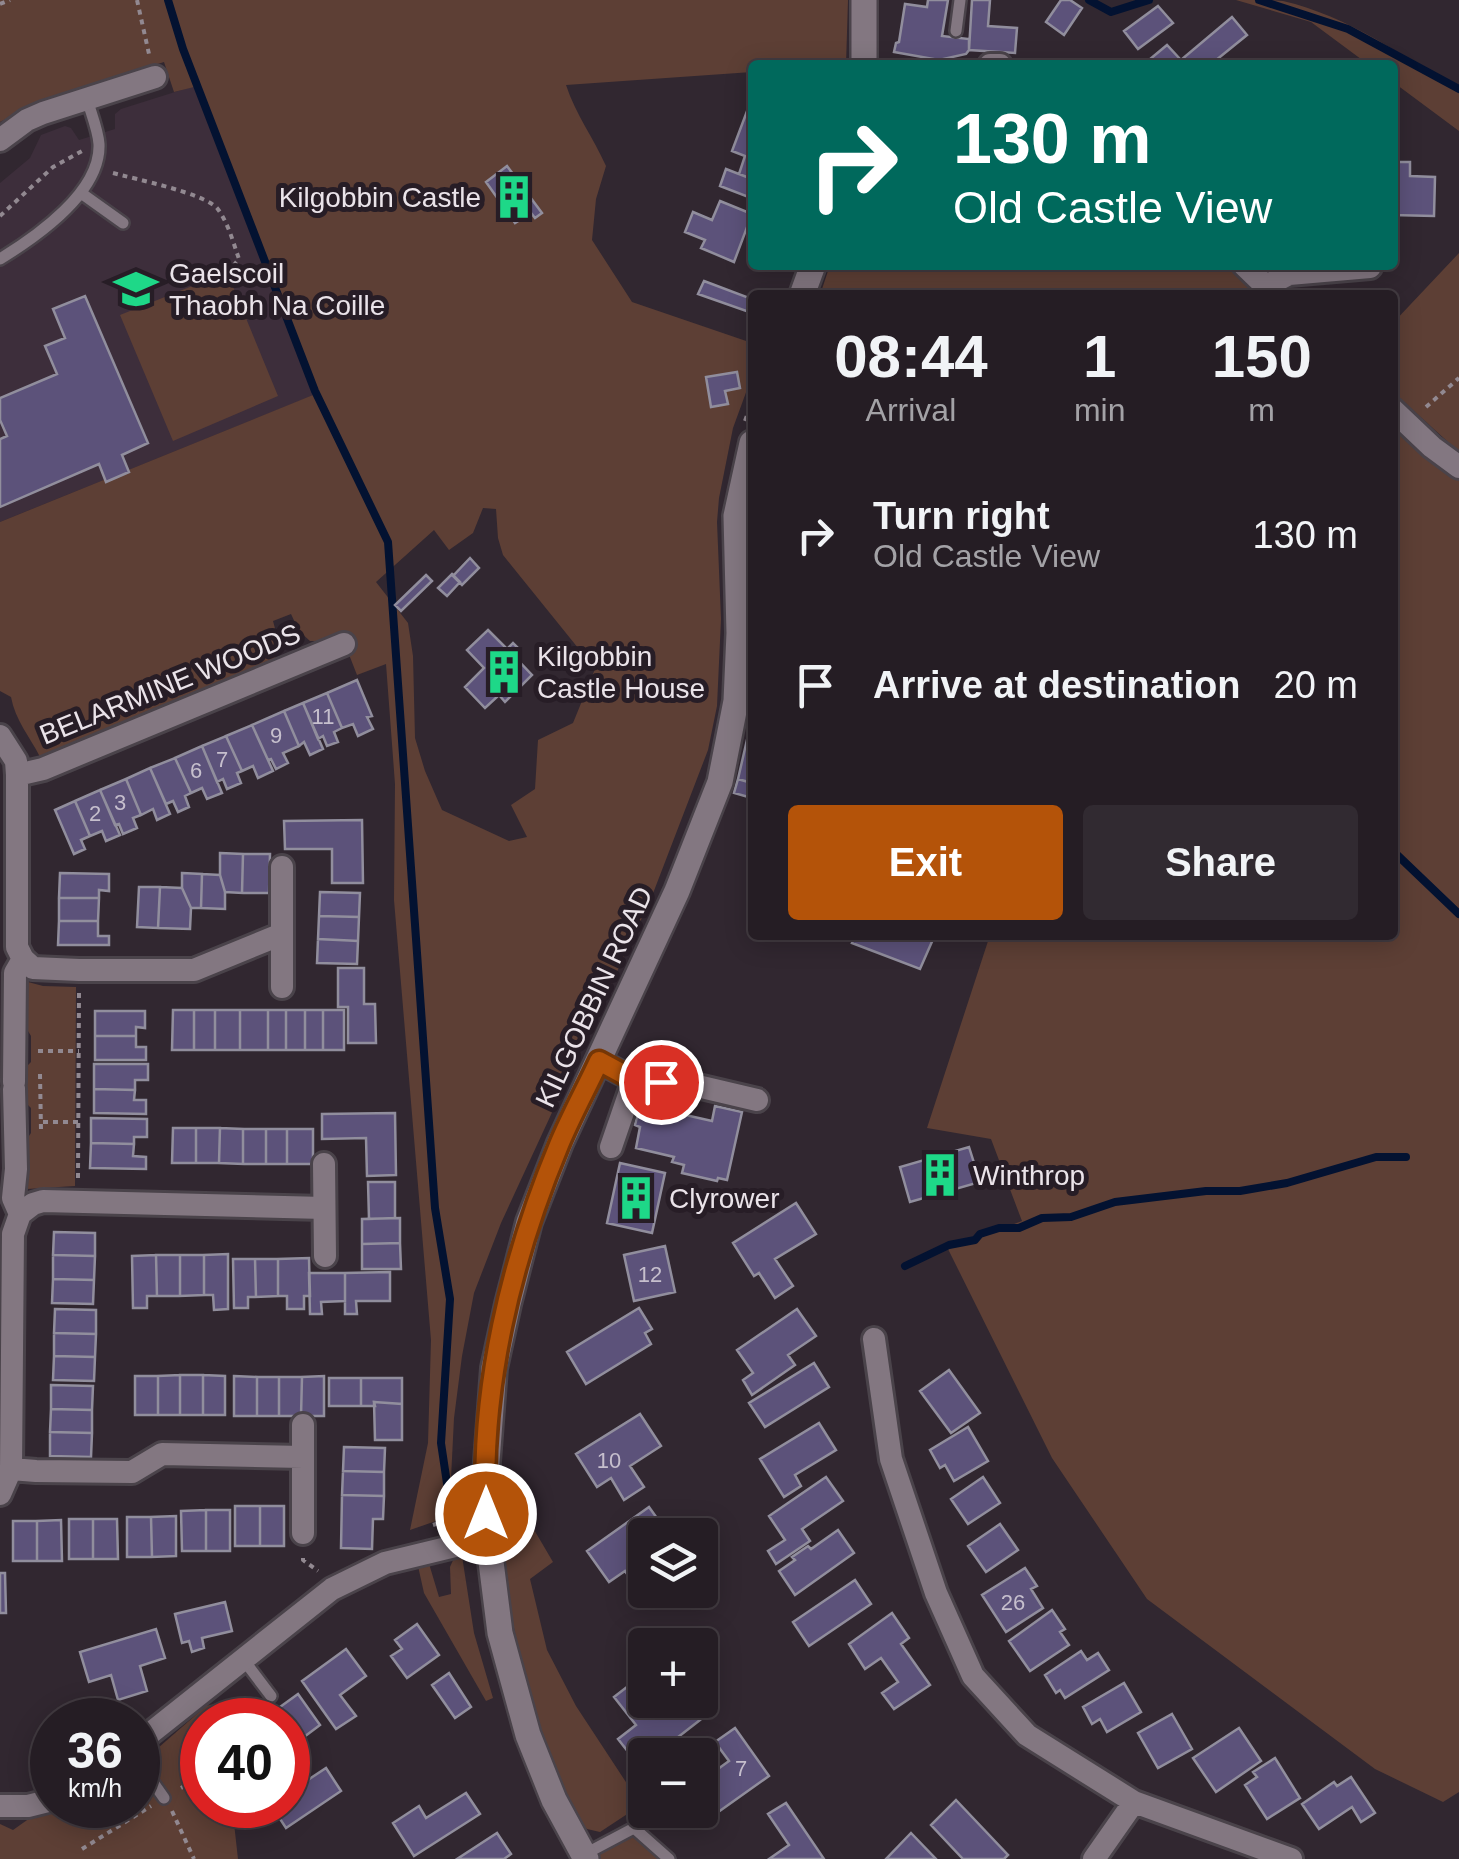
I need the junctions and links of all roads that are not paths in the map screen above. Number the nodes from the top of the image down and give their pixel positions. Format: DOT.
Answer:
graph roads {
  1 [pos="864,0"];
  2 [pos="960,0"];
  3 [pos="956,31"];
  4 [pos="864,60"];
  5 [pos="155,78"];
  6 [pos="86,99"];
  7 [pos="0,140"];
  8 [pos="80,194"];
  9 [pos="124,223"];
  10 [pos="0,259"];
  11 [pos="1249,270"];
  12 [pos="1330,270"];
  13 [pos="1271,290"];
  14 [pos="1401,417"];
  15 [pos="748,438"];
  16 [pos="1459,467"];
  17 [pos="344,644"];
  18 [pos="0,736"];
  19 [pos="18,775"];
  20 [pos="282,867"];
  21 [pos="282,934"];
  22 [pos="23,959"];
  23 [pos="282,988"];
  24 [pos="599,1061"];
  25 [pos="634,1080"];
  26 [pos="757,1100"];
  27 [pos="611,1147"];
  28 [pos="324,1164"];
  29 [pos="324,1208"];
  30 [pos="20,1214"];
  31 [pos="325,1256"];
  32 [pos="874,1339"];
  33 [pos="302,1424"];
  34 [pos="303,1457"];
  35 [pos="11,1468"];
  36 [pos="0,1494"];
  37 [pos="303,1533"];
  38 [pos="488,1538"];
  39 [pos="242,1660"];
  40 [pos="270,1696"];
  41 [pos="160,1725"];
  42 [pos="160,1792"];
  43 [pos="164,1798"];
  44 [pos="1134,1802"];
  45 [pos="0,1806"];
  46 [pos="30,1806"];
  47 [pos="584,1857"];
  48 [pos="669,1859"];
  49 [pos="1094,1859"];
  50 [pos="1291,1859"];
  1 -- 4 [label="street"];
  2 -- 3 [label="lane"];
  5 -- 6 [label="street"];
  6 -- 7 [label="street"];
  6 -- 8 [label="lane"];
  8 -- 9 [label="lane"];
  8 -- 10 [label="lane"];
  11 -- 13 [label="street"];
  12 -- 13 [label="street"];
  14 -- 16 [label="street"];
  15 -- 24 [label="street, KILGOBBIN ROAD"];
  17 -- 19 [label="street, BELARMINE WOODS"];
  18 -- 19 [label="street, BELARMINE WOODS"];
  19 -- 22 [label="street, BELARMINE WOODS"];
  20 -- 21 [label="street"];
  21 -- 22 [label="street"];
  21 -- 23 [label="street"];
  22 -- 30 [label="street, BELARMINE WOODS"];
  24 -- 25 [label="street"];
  24 -- 38 [label="street, KILGOBBIN ROAD"];
  25 -- 26 [label="street"];
  25 -- 27 [label="street"];
  28 -- 29 [label="street"];
  29 -- 30 [label="street"];
  29 -- 31 [label="street"];
  30 -- 35 [label="street, BELARMINE WOODS"];
  32 -- 44 [label="street"];
  33 -- 34 [label="street"];
  34 -- 35 [label="street"];
  34 -- 37 [label="street"];
  35 -- 36 [label="street, BELARMINE WOODS"];
  38 -- 39 [label="street"];
  38 -- 47 [label="street, KILGOBBIN ROAD"];
  39 -- 40 [label="lane"];
  39 -- 41 [label="street"];
  42 -- 43 [label="lane"];
  44 -- 49 [label="street"];
  44 -- 50 [label="street"];
  45 -- 46 [label="street"];
  47 -- 48 [label="lane"];
}
